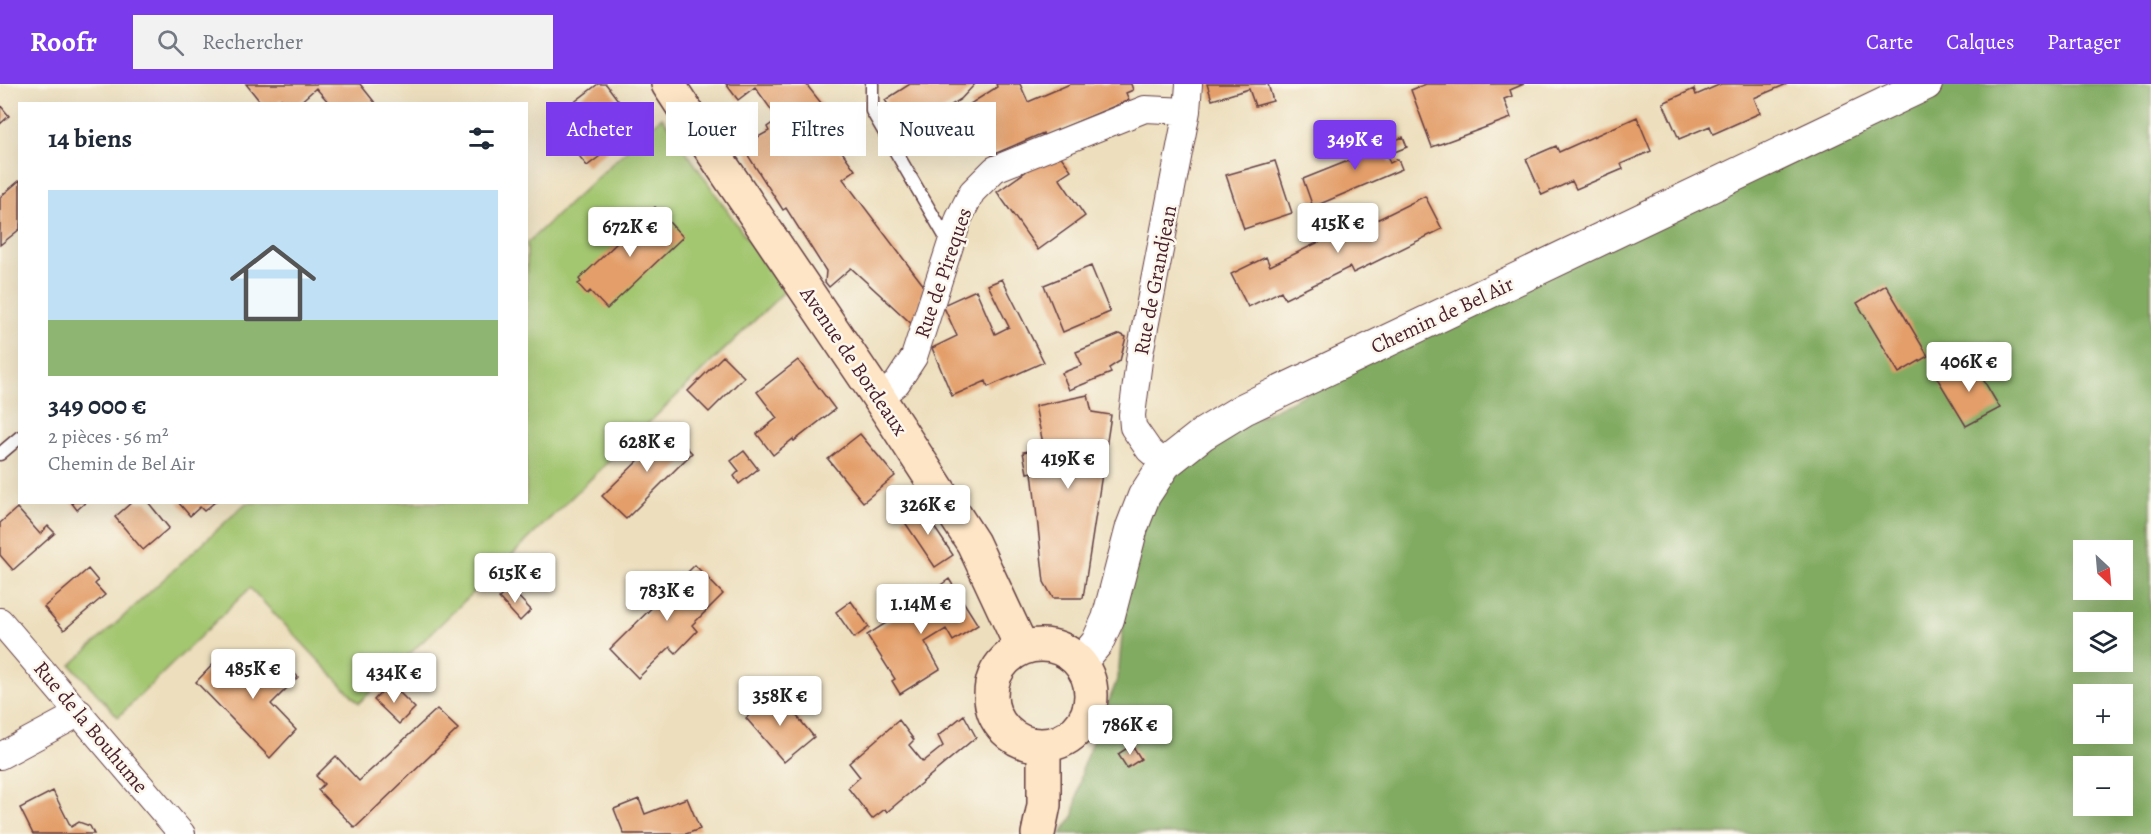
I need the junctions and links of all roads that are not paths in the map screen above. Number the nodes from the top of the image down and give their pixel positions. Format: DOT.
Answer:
graph roads {
  1 [pos="668,84"];
  2 [pos="873,84"];
  3 [pos="1189,84"];
  4 [pos="1926,84"];
  5 [pos="1187,111"];
  6 [pos="950,244"];
  7 [pos="879,398"];
  8 [pos="18,439"];
  9 [pos="0,454"];
  10 [pos="1165,464"];
  11 [pos="0,621"];
  12 [pos="1022,648"];
  13 [pos="1080,663"];
  14 [pos="80,713"];
  15 [pos="1044,745"];
  16 [pos="0,756"];
  17 [pos="182,834"];
  18 [pos="1038,834"];
  1 -- 7 [label="main road, Avenue de Bordeaux"];
  2 -- 6 [label="lane"];
  3 -- 5 [label="street, Rue de Grandjean"];
  4 -- 10 [label="street, Chemin de Bel Air"];
  5 -- 6 [label="street, Rue de Pireques"];
  5 -- 10 [label="street, Rue de Grandjean"];
  6 -- 7 [label="street, Rue de Pireques"];
  7 -- 12 [label="main road, Avenue de Bordeaux"];
  8 -- 9 [label="lane"];
  10 -- 13 [label="street, Chemin de Bel Air"];
  11 -- 14 [label="street, Rue de la Bouhume"];
  12 -- 13 [label="main road"];
  12 -- 15 [label="main road"];
  13 -- 15 [label="main road"];
  14 -- 16 [label="street"];
  14 -- 17 [label="street, Rue de la Bouhume"];
  15 -- 18 [label="main road"];
}
